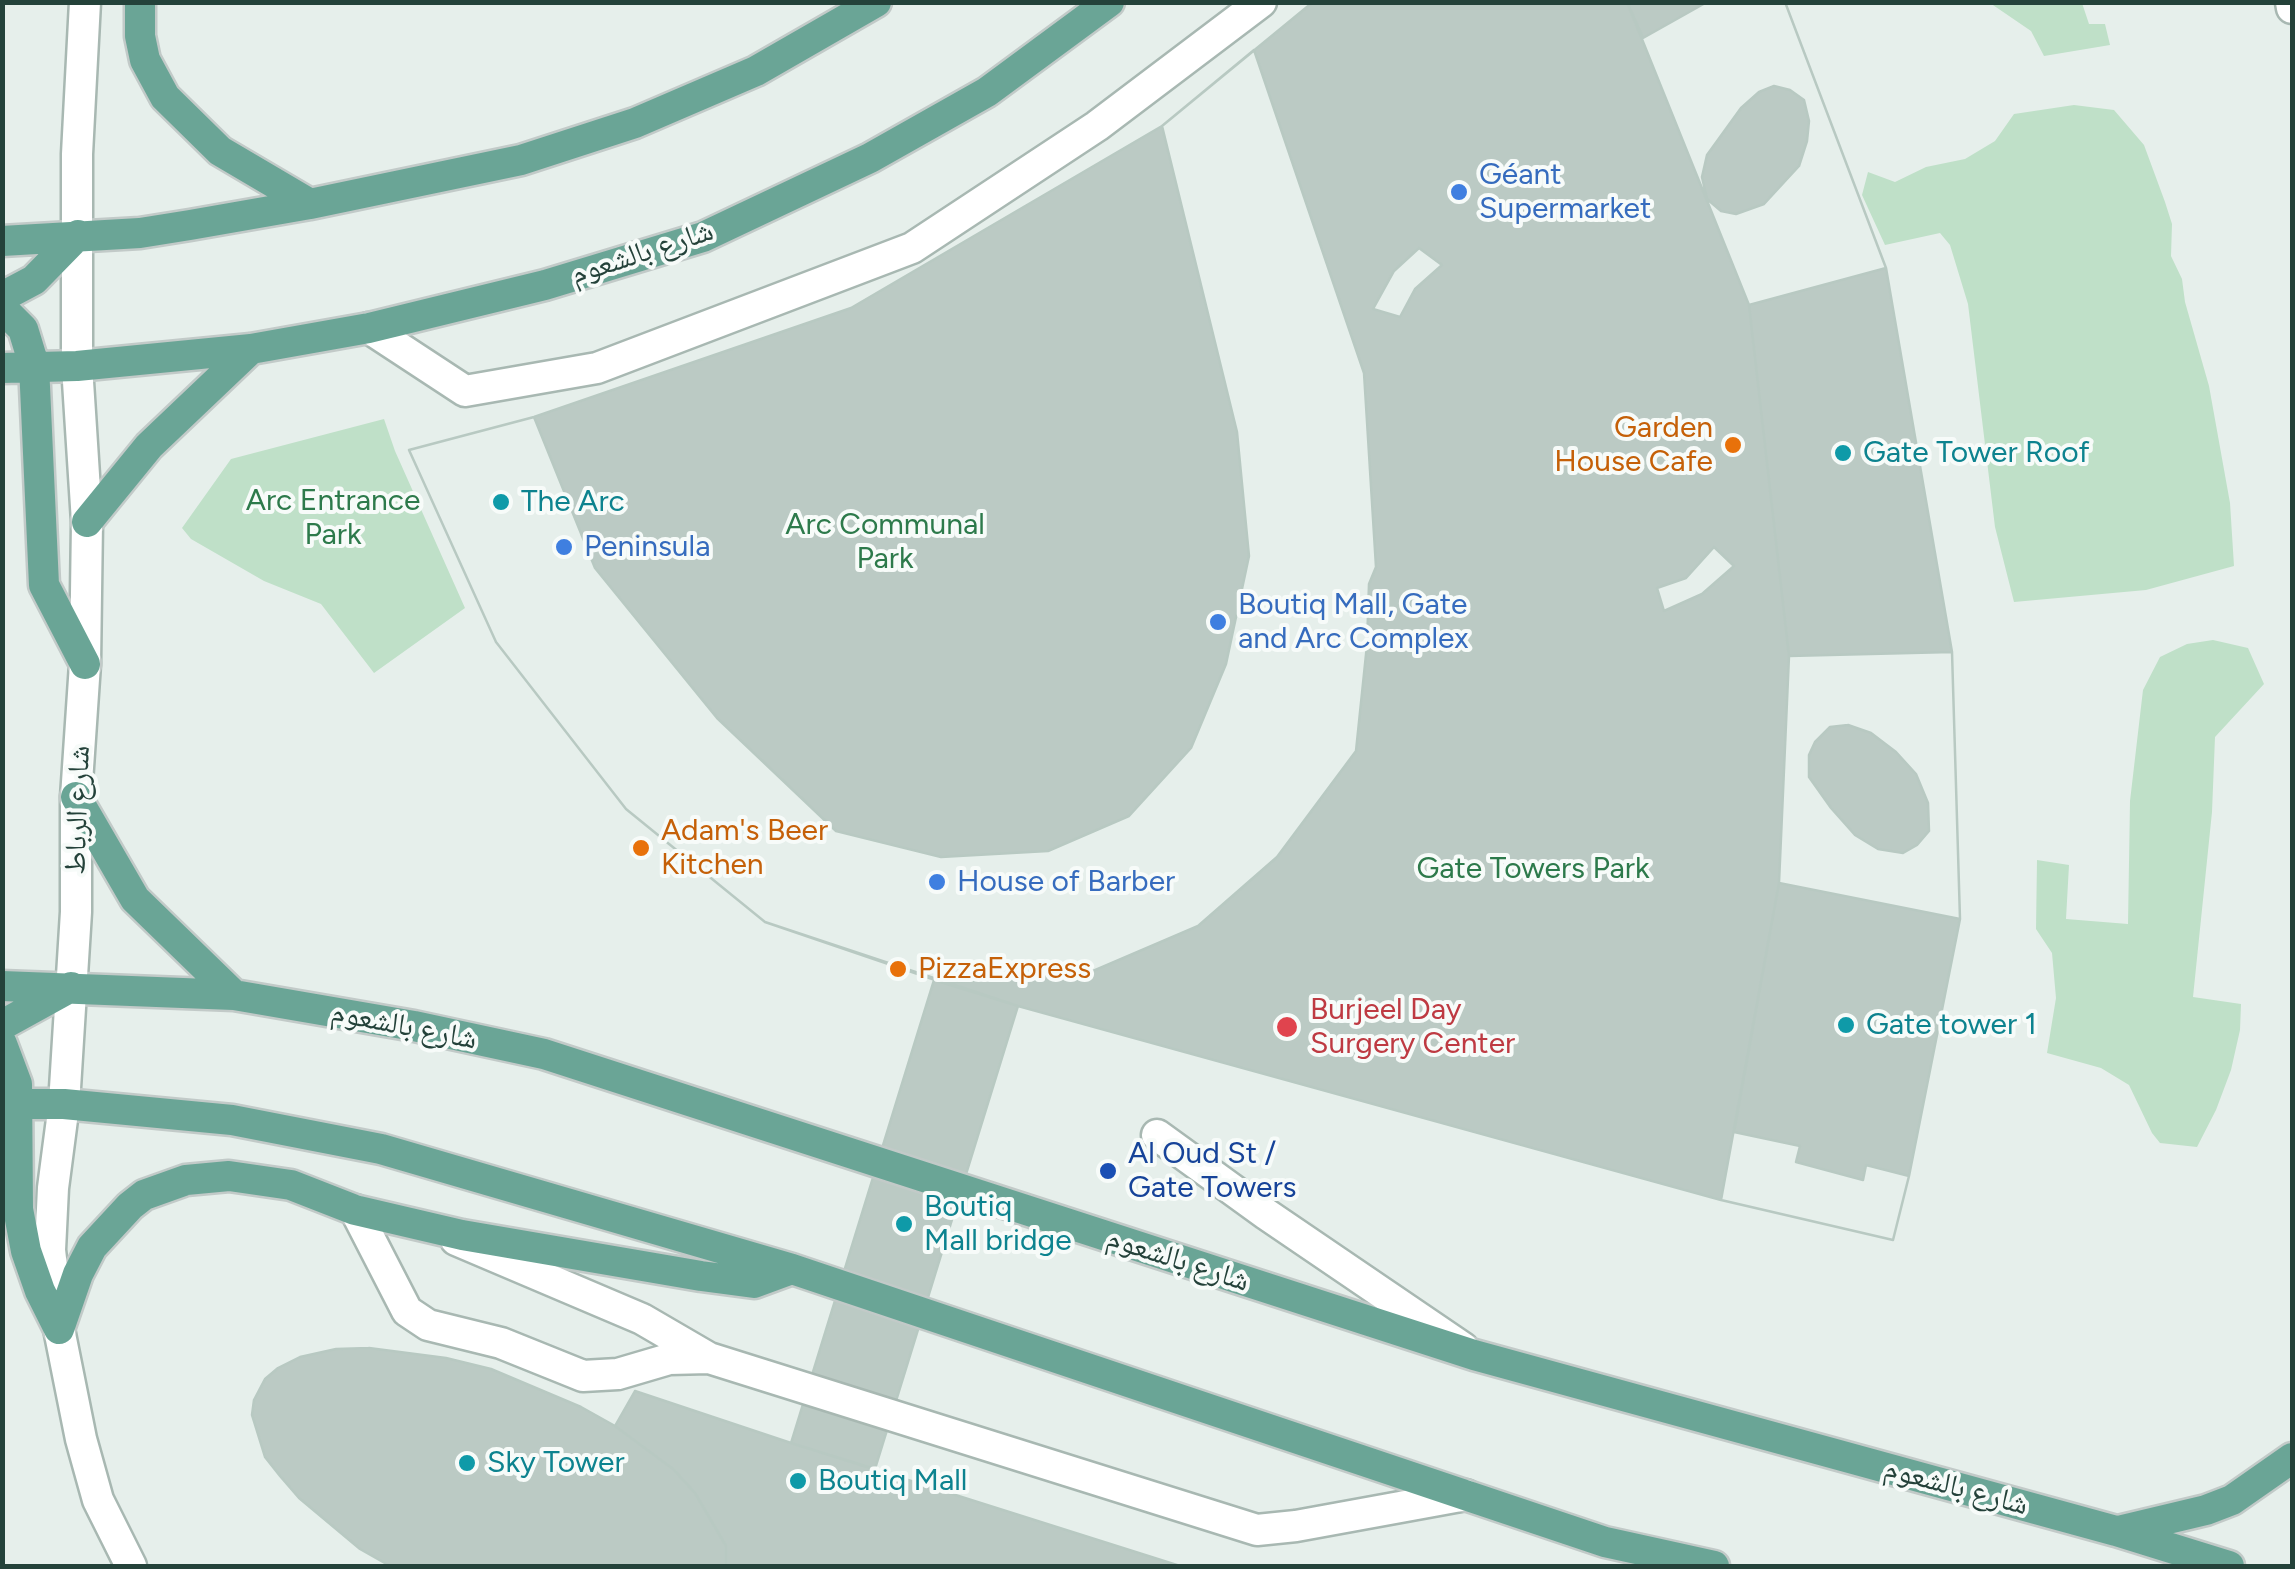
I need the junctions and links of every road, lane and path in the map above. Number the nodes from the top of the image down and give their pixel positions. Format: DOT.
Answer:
graph roads {
  1 [pos="66,2"];
  2 [pos="85,2"];
  3 [pos="140,2"];
  4 [pos="876,2"];
  5 [pos="1109,2"];
  6 [pos="1261,2"];
  7 [pos="84,40"];
  8 [pos="310,204"];
  9 [pos="78,235"];
  10 [pos="2,241"];
  11 [pos="2,298"];
  12 [pos="2,308"];
  13 [pos="369,328"];
  14 [pos="250,349"];
  15 [pos="34,365"];
  16 [pos="77,366"];
  17 [pos="2,368"];
  18 [pos="87,522"];
  19 [pos="85,664"];
  20 [pos="76,797"];
  21 [pos="2,986"];
  22 [pos="71,987"];
  23 [pos="234,995"];
  24 [pos="2,1025"];
  25 [pos="2,1044"];
  26 [pos="10,1104"];
  27 [pos="64,1104"];
  28 [pos="1157,1134"];
  29 [pos="355,1210"];
  30 [pos="416,1224"];
  31 [pos="792,1269"];
  32 [pos="59,1329"];
  33 [pos="1474,1355"];
  34 [pos="709,1358"];
  35 [pos="2292,1458"];
  36 [pos="1466,1495"];
  37 [pos="2116,1531"];
  38 [pos="131,1566"];
  39 [pos="1714,1566"];
  40 [pos="2229,1566"];
  1 -- 7 [label="street, شارع الرباط"];
  2 -- 7 [label="street, شارع الرباط"];
  3 -- 8 [label="main road"];
  4 -- 8 [label="main road"];
  5 -- 13 [label="main road, شارع بالشعوم"];
  6 -- 13 [label="street"];
  7 -- 9 [label="street, شارع الرباط"];
  8 -- 9 [label="main road"];
  9 -- 10 [label="main road"];
  9 -- 11 [label="main road"];
  9 -- 16 [label="street, شارع الرباط"];
  12 -- 15 [label="main road"];
  13 -- 14 [label="main road, شارع بالشعوم"];
  14 -- 16 [label="main road, شارع بالشعوم"];
  14 -- 18 [label="main road"];
  15 -- 16 [label="main road, شارع بالشعوم"];
  15 -- 17 [label="main road, شارع بالشعوم"];
  15 -- 19 [label="main road"];
  16 -- 18 [label="street, شارع الرباط"];
  18 -- 19 [label="street, شارع الرباط"];
  19 -- 20 [label="street, شارع الرباط"];
  20 -- 22 [label="street, شارع الرباط"];
  20 -- 23 [label="main road"];
  21 -- 22 [label="main road, شارع بالشعوم"];
  22 -- 23 [label="main road, شارع بالشعوم"];
  22 -- 24 [label="main road"];
  22 -- 27 [label="street, شارع الرباط"];
  23 -- 33 [label="main road, شارع بالشعوم"];
  25 -- 26 [label="main road"];
  26 -- 27 [label="main road"];
  26 -- 32 [label="main road"];
  27 -- 31 [label="main road"];
  27 -- 32 [label="street, شارع الرباط"];
  28 -- 33 [label="street"];
  29 -- 30 [label="main road"];
  29 -- 32 [label="main road"];
  29 -- 34 [label="street"];
  30 -- 31 [label="main road"];
  30 -- 34 [label="street"];
  31 -- 36 [label="main road"];
  32 -- 38 [label="street, شارع الرباط"];
  33 -- 37 [label="main road, شارع بالشعوم"];
  34 -- 36 [label="street"];
  35 -- 37 [label="main road"];
  36 -- 39 [label="main road"];
  37 -- 40 [label="main road, شارع بالشعوم"];
}
